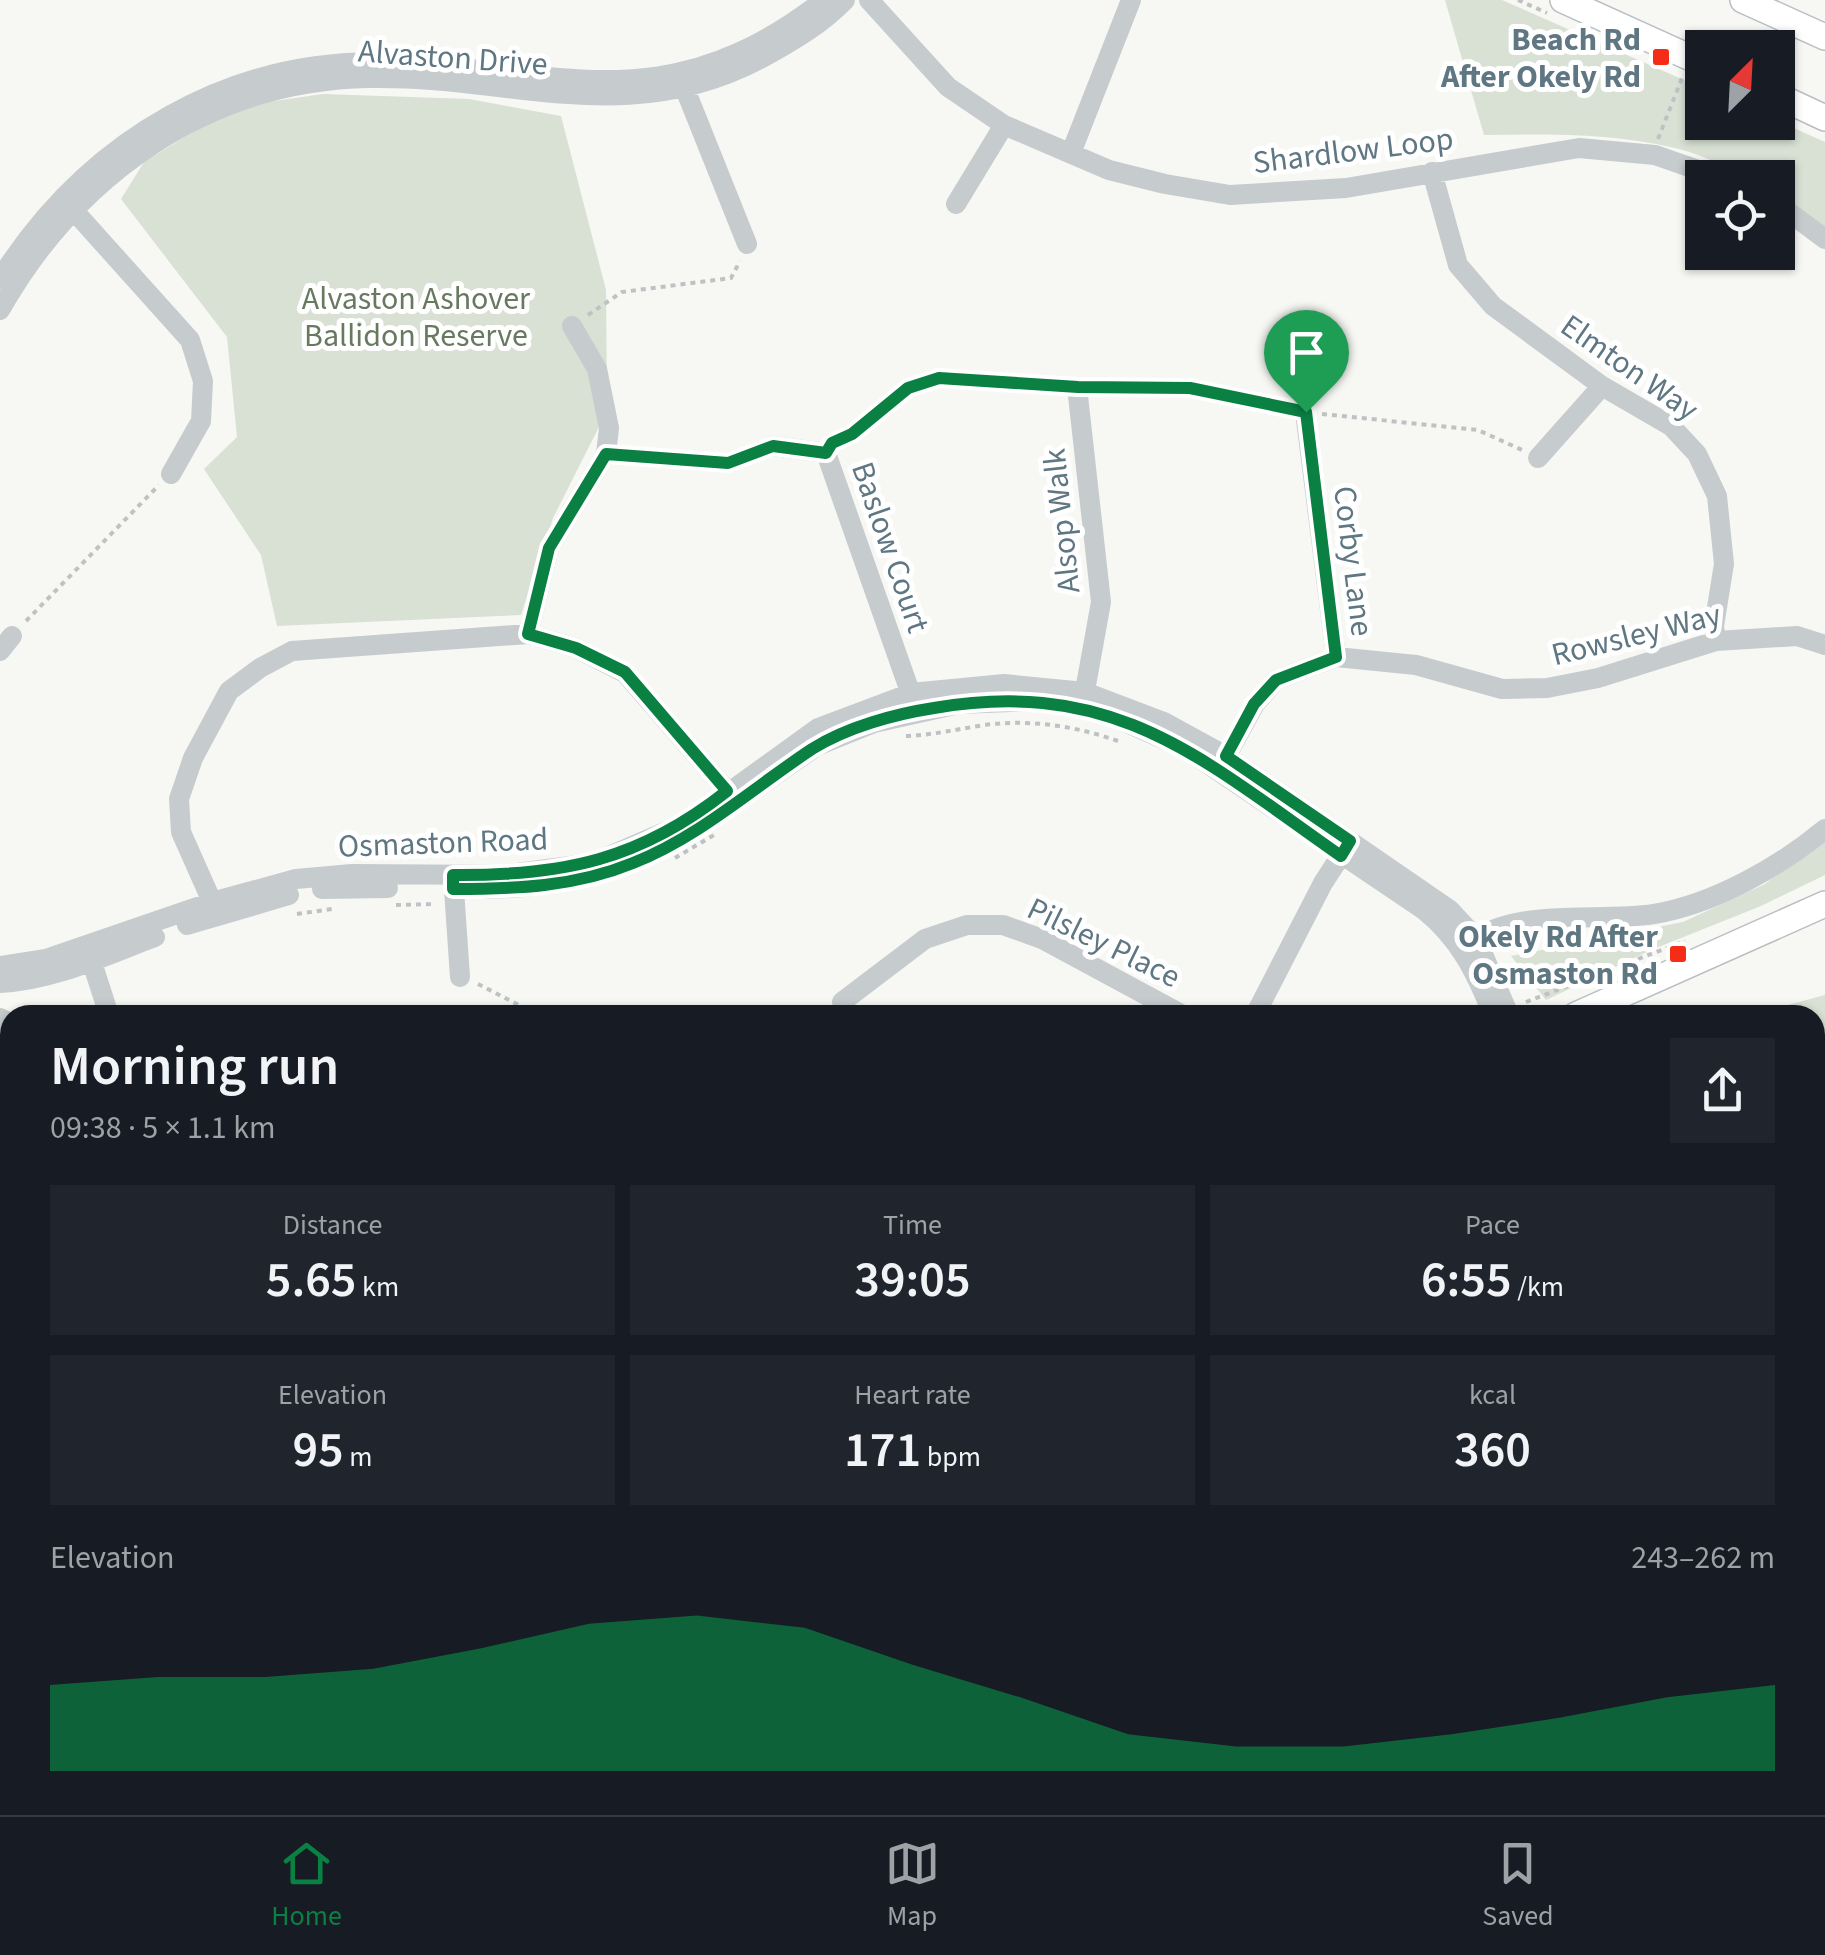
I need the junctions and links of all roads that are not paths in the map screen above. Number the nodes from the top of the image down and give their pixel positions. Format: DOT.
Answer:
graph roads {
  1 [pos="824,0"];
  2 [pos="844,0"];
  3 [pos="868,0"];
  4 [pos="1130,0"];
  5 [pos="1563,0"];
  6 [pos="1743,0"];
  7 [pos="1825,37"];
  8 [pos="1685,64"];
  9 [pos="681,82"];
  10 [pos="1795,104"];
  11 [pos="1825,118"];
  12 [pos="1004,125"];
  13 [pos="1071,152"];
  14 [pos="1685,165"];
  15 [pos="1432,172"];
  16 [pos="956,204"];
  17 [pos="69,205"];
  18 [pos="1795,217"];
  19 [pos="1825,239"];
  20 [pos="748,244"];
  21 [pos="0,279"];
  22 [pos="0,310"];
  23 [pos="572,326"];
  24 [pos="1602,386"];
  25 [pos="1078,387"];
  26 [pos="1306,412"];
  27 [pos="773,446"];
  28 [pos="1538,458"];
  29 [pos="171,474"];
  30 [pos="528,634"];
  31 [pos="1716,640"];
  32 [pos="1825,645"];
  33 [pos="1336,657"];
  34 [pos="1084,699"];
  35 [pos="914,702"];
  36 [pos="1222,763"];
  37 [pos="732,797"];
  38 [pos="1825,829"];
  39 [pos="1346,848"];
  40 [pos="453,882"];
  41 [pos="1825,904"];
  42 [pos="215,908"];
  43 [pos="1469,943"];
  44 [pos="89,953"];
  45 [pos="0,966"];
  46 [pos="460,977"];
  47 [pos="0,984"];
  48 [pos="842,1002"];
  49 [pos="105,1005"];
  50 [pos="1165,1005"];
  51 [pos="1260,1005"];
  52 [pos="1499,1005"];
  53 [pos="1597,1005"];
  1 -- 9 [label="street, Alvaston Drive"];
  2 -- 9 [label="street, Alvaston Drive"];
  3 -- 12 [label="street, Shardlow Loop"];
  4 -- 13 [label="street"];
  5 -- 8 [label="main road"];
  6 -- 7 [label="main road"];
  9 -- 17 [label="street, Alvaston Drive"];
  9 -- 20 [label="street"];
  10 -- 11 [label="main road"];
  12 -- 13 [label="street, Shardlow Loop"];
  12 -- 16 [label="street"];
  13 -- 15 [label="street, Shardlow Loop"];
  14 -- 15 [label="street, Shardlow Loop"];
  15 -- 24 [label="street, Elmton Way"];
  17 -- 21 [label="street, Alvaston Drive"];
  17 -- 22 [label="street, Alvaston Drive"];
  17 -- 29 [label="street"];
  18 -- 19 [label="street"];
  23 -- 30 [label="street"];
  24 -- 28 [label="street"];
  24 -- 31 [label="street, Elmton Way"];
  25 -- 34 [label="street, Alsop Walk"];
  26 -- 33 [label="street, Corby Lane"];
  27 -- 35 [label="street, Baslow Court"];
  30 -- 37 [label="street"];
  30 -- 42 [label="street"];
  31 -- 32 [label="street, Rowsley Way"];
  31 -- 33 [label="street, Rowsley Way"];
  33 -- 36 [label="street, Rowsley Way"];
  34 -- 35 [label="street, Osmaston Road"];
  34 -- 36 [label="street, Osmaston Road"];
  35 -- 37 [label="street, Osmaston Road"];
  36 -- 39 [label="street, Osmaston Road"];
  37 -- 40 [label="street, Osmaston Road"];
  38 -- 43 [label="street"];
  39 -- 43 [label="street, Osmaston Road"];
  39 -- 51 [label="street"];
  40 -- 42 [label="street, Osmaston Road"];
  40 -- 46 [label="street"];
  41 -- 53 [label="main road"];
  42 -- 44 [label="street, Osmaston Road"];
  43 -- 52 [label="street, Osmaston Road"];
  44 -- 45 [label="street, Osmaston Road"];
  44 -- 47 [label="street, Osmaston Road"];
  44 -- 49 [label="street"];
  48 -- 50 [label="street, Pilsley Place"];
}
